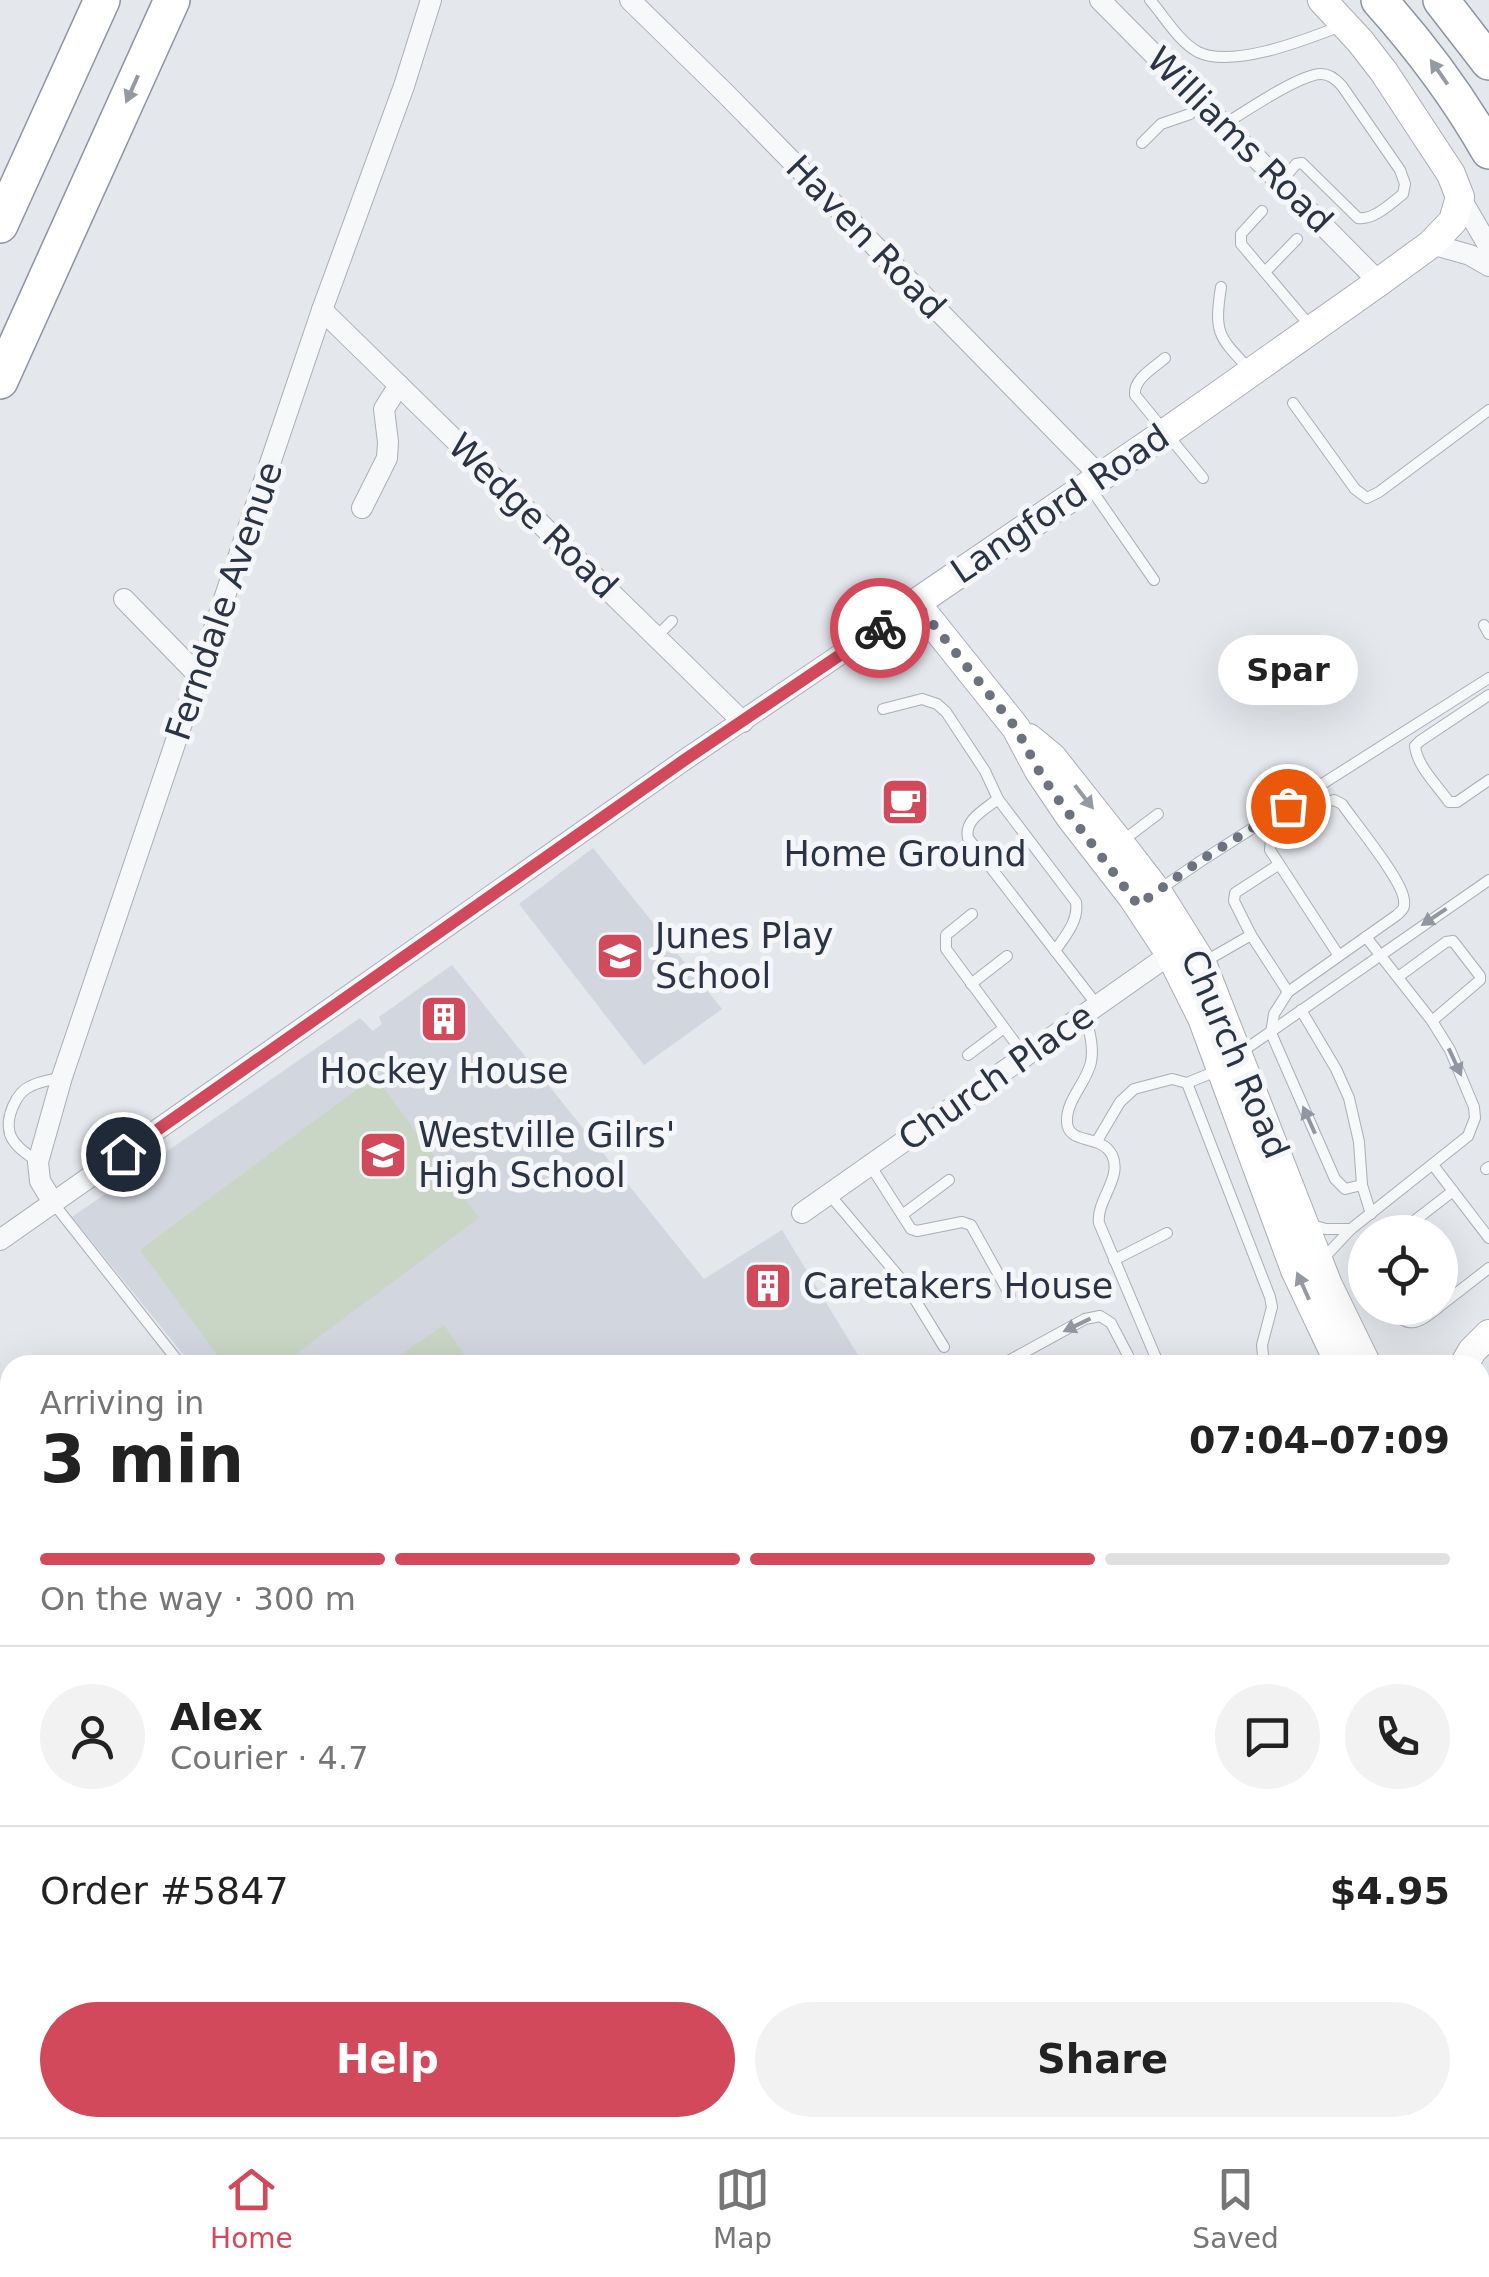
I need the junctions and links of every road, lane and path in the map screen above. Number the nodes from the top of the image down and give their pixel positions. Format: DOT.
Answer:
graph roads {
  1 [pos="102,0"];
  2 [pos="172,0"];
  3 [pos="431,0"];
  4 [pos="630,0"];
  5 [pos="1100,0"];
  6 [pos="1150,0"];
  7 [pos="1322,0"];
  8 [pos="1379,0"];
  9 [pos="1441,0"];
  10 [pos="1345,24"];
  11 [pos="1489,62"];
  12 [pos="1202,102"];
  13 [pos="1224,124"];
  14 [pos="1142,143"];
  15 [pos="1489,151"];
  16 [pos="1281,182"];
  17 [pos="1460,196"];
  18 [pos="1262,211"];
  19 [pos="0,225"];
  20 [pos="1296,239"];
  21 [pos="1431,244"];
  22 [pos="1489,248"];
  23 [pos="1489,266"];
  24 [pos="1264,272"];
  25 [pos="1379,282"];
  26 [pos="1221,286"];
  27 [pos="322,310"];
  28 [pos="1312,328"];
  29 [pos="1165,358"];
  30 [pos="1252,372"];
  31 [pos="0,381"];
  32 [pos="399,385"];
  33 [pos="1293,403"];
  34 [pos="1489,410"];
  35 [pos="1166,433"];
  36 [pos="1202,478"];
  37 [pos="1094,480"];
  38 [pos="362,508"];
  39 [pos="1154,580"];
  40 [pos="124,599"];
  41 [pos="916,603"];
  42 [pos="672,621"];
  43 [pos="656,637"];
  44 [pos="198,675"];
  45 [pos="1489,678"];
  46 [pos="1489,696"];
  47 [pos="883,709"];
  48 [pos="743,722"];
  49 [pos="1489,780"];
  50 [pos="998,799"];
  51 [pos="1158,814"];
  52 [pos="1110,850"];
  53 [pos="1278,864"];
  54 [pos="1489,880"];
  55 [pos="1148,898"];
  56 [pos="972,914"];
  57 [pos="1252,935"];
  58 [pos="1366,937"];
  59 [pos="1055,951"];
  60 [pos="1380,954"];
  61 [pos="1007,956"];
  62 [pos="1340,956"];
  63 [pos="1186,958"];
  64 [pos="1398,978"];
  65 [pos="971,984"];
  66 [pos="1288,992"];
  67 [pos="1091,1009"];
  68 [pos="1300,1010"];
  69 [pos="1432,1021"];
  70 [pos="1004,1028"];
  71 [pos="1271,1033"];
  72 [pos="968,1054"];
  73 [pos="1025,1056"];
  74 [pos="1230,1061"];
  75 [pos="62,1076"];
  76 [pos="1187,1083"];
  77 [pos="1097,1140"];
  78 [pos="38,1162"];
  79 [pos="870,1165"];
  80 [pos="1433,1165"];
  81 [pos="950,1180"];
  82 [pos="1362,1185"];
  83 [pos="1453,1191"];
  84 [pos="829,1194"];
  85 [pos="54,1204"];
  86 [pos="802,1213"];
  87 [pos="1371,1214"];
  88 [pos="902,1215"];
  89 [pos="1422,1215"];
  90 [pos="1305,1223"];
  91 [pos="1348,1229"];
  92 [pos="1167,1233"];
  93 [pos="1348,1233"];
  94 [pos="1489,1238"];
  95 [pos="0,1240"];
  96 [pos="1114,1260"];
  97 [pos="1320,1262"];
  98 [pos="1489,1268"];
  99 [pos="1458,1292"];
  100 [pos="1010,1296"];
  101 [pos="1489,1334"];
  102 [pos="944,1347"];
  103 [pos="173,1355"];
  104 [pos="1020,1355"];
  105 [pos="1128,1355"];
  106 [pos="1154,1355"];
  107 [pos="1263,1355"];
  108 [pos="1333,1355"];
  109 [pos="1362,1355"];
  110 [pos="1471,1355"];
  1 -- 19 [label="highway"];
  2 -- 31 [label="highway, one-way"];
  3 -- 27 [label="street, Ferndale Avenue"];
  4 -- 37 [label="street, Haven Road"];
  5 -- 12 [label="street, Williams Road"];
  6 -- 10 [label="lane"];
  7 -- 10 [label="street"];
  15 -- 8 [label="highway, one-way"];
  9 -- 11 [label="highway"];
  10 -- 17 [label="street"];
  12 -- 13 [label="street, Williams Road"];
  12 -- 14 [label="lane"];
  13 -- 16 [label="street, Williams Road"];
  13 -- 16 [label="lane"];
  16 -- 25 [label="street, Williams Road"];
  17 -- 21 [label="street, Langford Road"];
  17 -- 22 [label="street"];
  18 -- 24 [label="lane"];
  20 -- 24 [label="lane"];
  21 -- 23 [label="street"];
  21 -- 25 [label="street, Langford Road"];
  24 -- 28 [label="lane"];
  25 -- 28 [label="street, Langford Road"];
  26 -- 30 [label="lane"];
  27 -- 32 [label="street, Wedge Road"];
  27 -- 44 [label="street, Ferndale Avenue"];
  28 -- 30 [label="street, Langford Road"];
  29 -- 35 [label="lane"];
  30 -- 35 [label="street, Langford Road"];
  32 -- 38 [label="street"];
  32 -- 43 [label="street, Wedge Road"];
  33 -- 34 [label="lane"];
  35 -- 36 [label="lane"];
  35 -- 37 [label="street, Langford Road"];
  37 -- 39 [label="lane"];
  37 -- 41 [label="street, Langford Road"];
  40 -- 44 [label="street"];
  41 -- 48 [label="street, Langford Road"];
  41 -- 52 [label="street, Church Road"];
  42 -- 43 [label="lane"];
  43 -- 48 [label="street, Wedge Road"];
  44 -- 75 [label="street, Ferndale Avenue"];
  45 -- 55 [label="lane"];
  46 -- 49 [label="lane"];
  47 -- 50 [label="lane"];
  48 -- 85 [label="street, Langford Road"];
  50 -- 59 [label="lane"];
  50 -- 59 [label="lane"];
  51 -- 52 [label="lane"];
  52 -- 55 [label="street, Church Road"];
  53 -- 57 [label="lane"];
  53 -- 58 [label="lane"];
  53 -- 62 [label="lane"];
  54 -- 60 [label="lane, one-way"];
  55 -- 63 [label="street, Church Road"];
  56 -- 65 [label="lane"];
  57 -- 63 [label="lane"];
  57 -- 66 [label="lane"];
  58 -- 60 [label="lane"];
  58 -- 62 [label="lane"];
  59 -- 67 [label="lane"];
  60 -- 64 [label="lane"];
  60 -- 68 [label="lane"];
  61 -- 65 [label="lane"];
  62 -- 66 [label="lane"];
  63 -- 67 [label="street, Church Place"];
  63 -- 74 [label="street, Church Road"];
  64 -- 69 [label="lane"];
  64 -- 69 [label="lane"];
  65 -- 70 [label="lane"];
  66 -- 71 [label="lane"];
  67 -- 73 [label="street, Church Place"];
  67 -- 77 [label="lane"];
  68 -- 71 [label="lane"];
  68 -- 82 [label="lane"];
  69 -- 80 [label="lane, one-way"];
  70 -- 72 [label="lane"];
  70 -- 73 [label="lane"];
  71 -- 74 [label="lane"];
  82 -- 71 [label="lane, one-way"];
  73 -- 79 [label="street, Church Place"];
  74 -- 76 [label="lane"];
  74 -- 90 [label="street, Church Road"];
  108 -- 74 [label="street, Church Road, one-way"];
  75 -- 78 [label="street, Ferndale Avenue"];
  75 -- 78 [label="lane"];
  76 -- 77 [label="lane"];
  76 -- 107 [label="lane"];
  77 -- 96 [label="lane"];
  78 -- 85 [label="street"];
  79 -- 84 [label="street, Church Place"];
  79 -- 88 [label="lane"];
  80 -- 83 [label="lane"];
  80 -- 87 [label="lane"];
  81 -- 88 [label="lane"];
  82 -- 87 [label="lane"];
  83 -- 89 [label="lane"];
  83 -- 94 [label="lane"];
  84 -- 86 [label="street, Church Place"];
  84 -- 102 [label="lane"];
  85 -- 95 [label="street, Langford Road"];
  85 -- 103 [label="lane"];
  88 -- 100 [label="lane"];
  90 -- 91 [label="lane"];
  90 -- 97 [label="street, Church Road"];
  92 -- 96 [label="lane"];
  93 -- 97 [label="lane"];
  96 -- 106 [label="lane"];
  97 -- 109 [label="street, Church Road"];
  98 -- 99 [label="lane"];
  101 -- 110 [label="street"];
  105 -- 104 [label="lane, one-way"];
}
